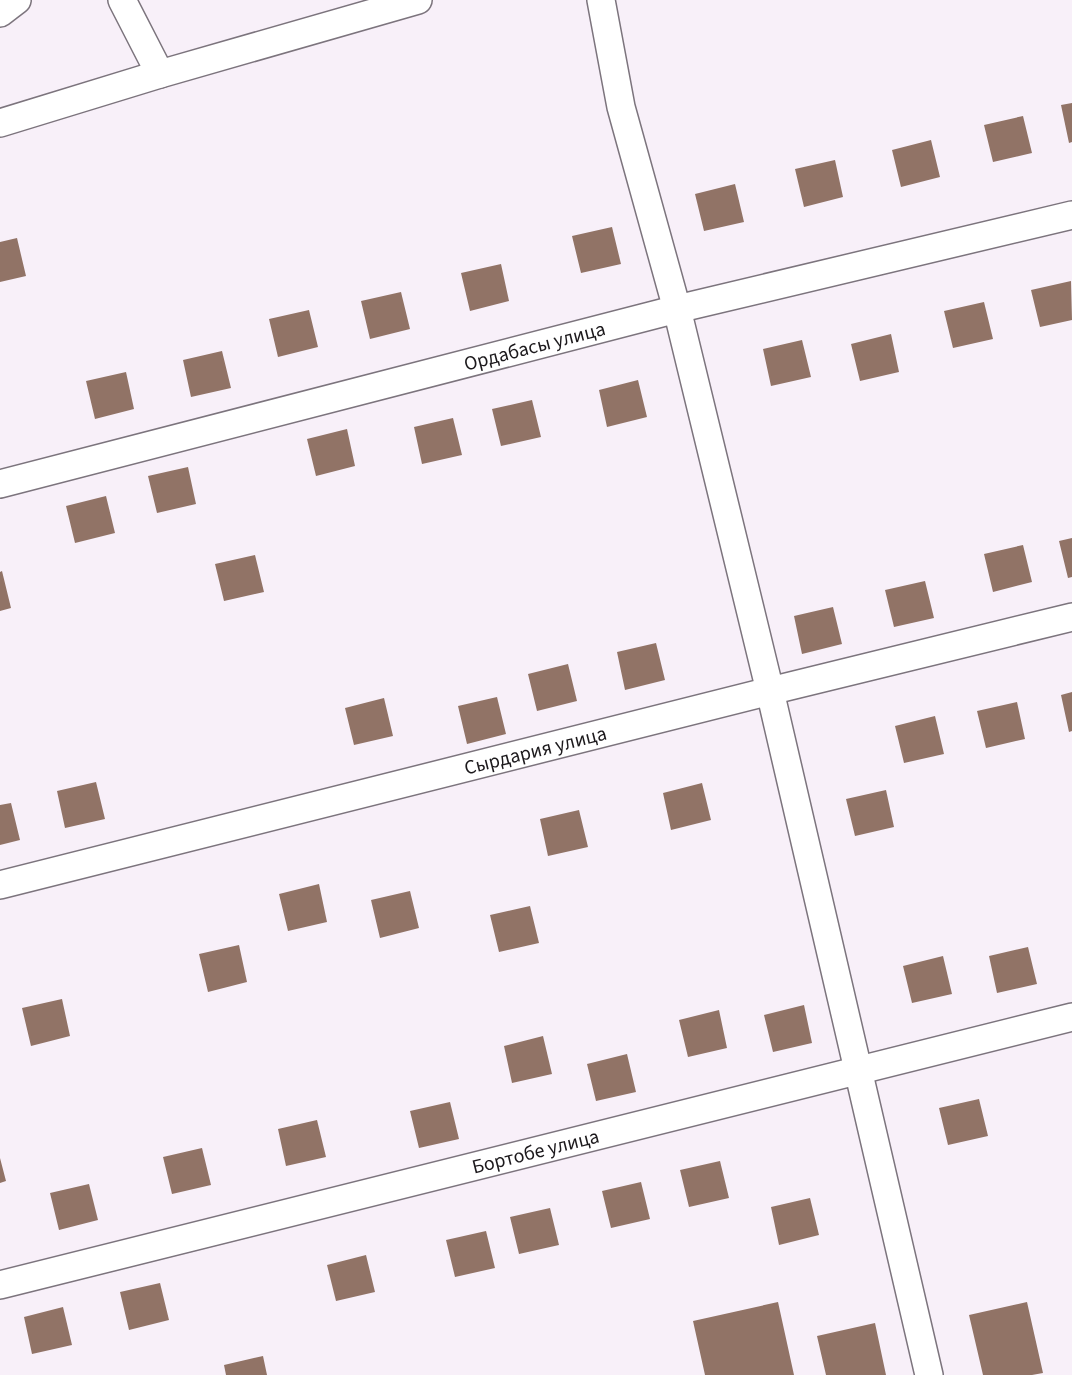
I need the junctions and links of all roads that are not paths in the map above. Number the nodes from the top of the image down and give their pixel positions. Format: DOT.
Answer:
graph roads {
  1 [pos="17,0"];
  2 [pos="122,0"];
  3 [pos="418,0"];
  4 [pos="601,0"];
  5 [pos="0,13"];
  6 [pos="160,74"];
  7 [pos="0,123"];
  8 [pos="1072,215"];
  9 [pos="677,309"];
  10 [pos="0,484"];
  11 [pos="1072,617"];
  12 [pos="770,691"];
  13 [pos="0,885"];
  14 [pos="1072,1017"];
  15 [pos="859,1069"];
  16 [pos="0,1285"];
  17 [pos="929,1375"];
  1 -- 5 [label="street"];
  2 -- 6 [label="street"];
  3 -- 6 [label="street"];
  4 -- 9 [label="street"];
  6 -- 7 [label="street"];
  8 -- 9 [label="street, Ордабасы улица"];
  9 -- 10 [label="street, Ордабасы улица"];
  9 -- 12 [label="street"];
  11 -- 12 [label="street, Сырдария улица"];
  12 -- 13 [label="street, Сырдария улица"];
  12 -- 15 [label="street"];
  14 -- 15 [label="street, Бортобе улица"];
  15 -- 16 [label="street, Бортобе улица"];
  15 -- 17 [label="street"];
}
